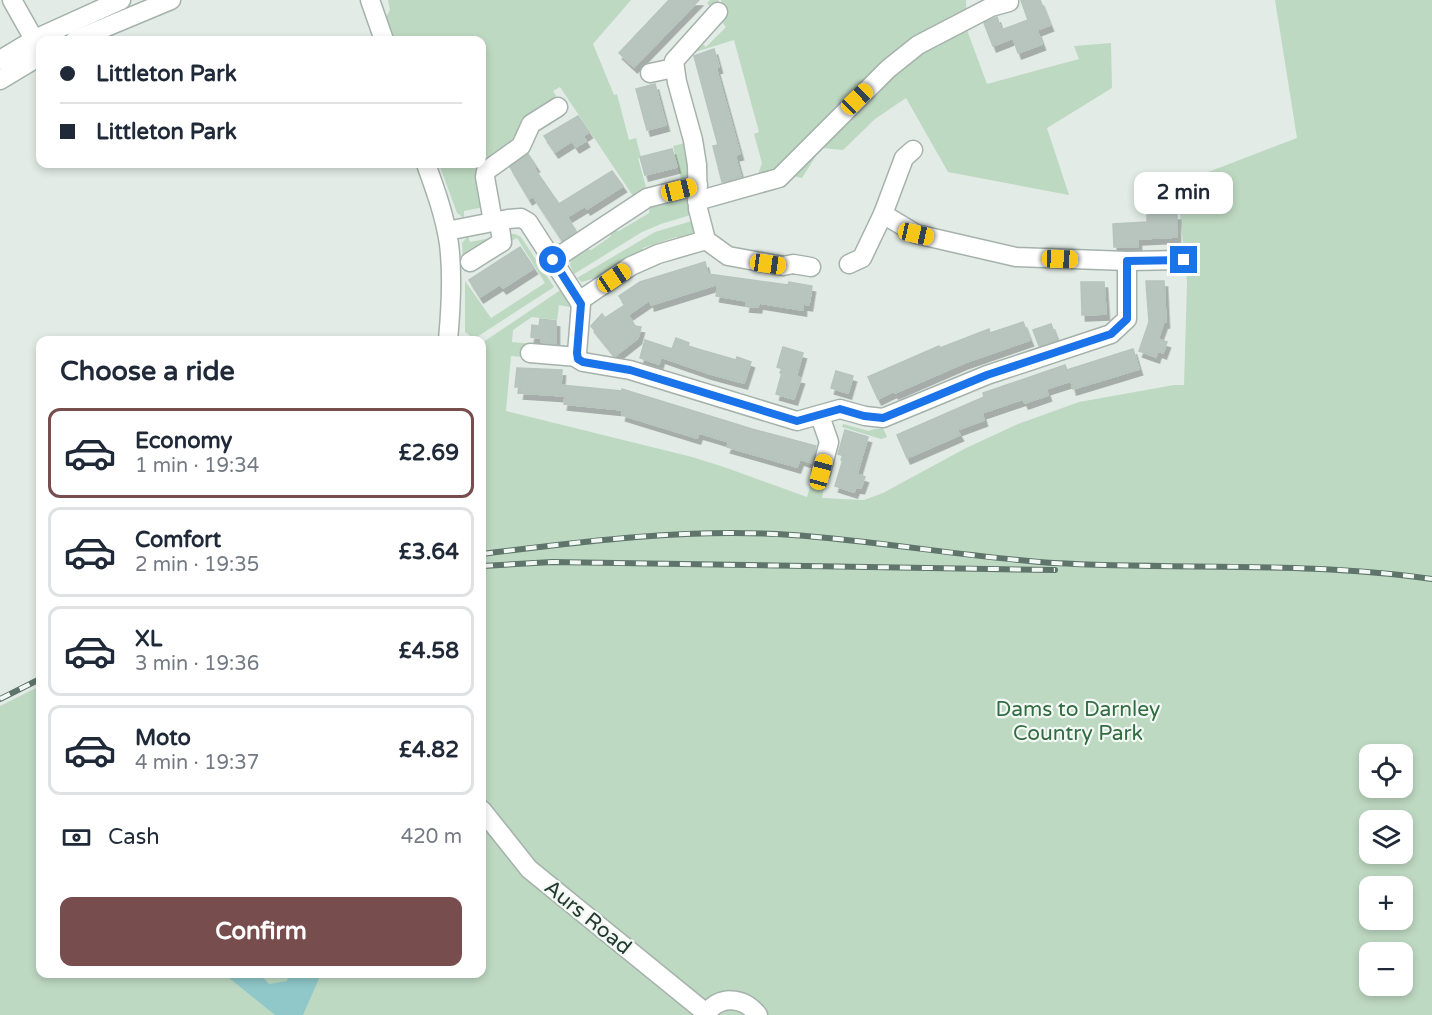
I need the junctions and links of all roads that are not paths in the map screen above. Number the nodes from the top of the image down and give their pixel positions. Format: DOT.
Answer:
graph roads {
  1 [pos="12,0"];
  2 [pos="122,0"];
  3 [pos="171,0"];
  4 [pos="369,0"];
  5 [pos="1010,3"];
  6 [pos="718,12"];
  7 [pos="59,36"];
  8 [pos="85,36"];
  9 [pos="382,36"];
  10 [pos="36,44"];
  11 [pos="36,49"];
  12 [pos="36,50"];
  13 [pos="0,60"];
  14 [pos="674,68"];
  15 [pos="650,73"];
  16 [pos="0,80"];
  17 [pos="558,107"];
  18 [pos="914,150"];
  19 [pos="427,168"];
  20 [pos="698,193"];
  21 [pos="883,214"];
  22 [pos="496,222"];
  23 [pos="447,231"];
  24 [pos="706,240"];
  25 [pos="553,260"];
  26 [pos="1184,260"];
  27 [pos="1127,261"];
  28 [pos="470,262"];
  29 [pos="849,264"];
  30 [pos="811,267"];
  31 [pos="579,301"];
  32 [pos="448,336"];
  33 [pos="530,353"];
  34 [pos="578,357"];
  35 [pos="819,416"];
  36 [pos="821,472"];
  37 [pos="486,815"];
  38 [pos="705,1014"];
  39 [pos="758,1015"];
  1 -- 10 [label="street"];
  2 -- 7 [label="street"];
  3 -- 8 [label="street"];
  4 -- 9 [label="street"];
  5 -- 20 [label="street"];
  6 -- 14 [label="street"];
  11 -- 13 [label="street"];
  12 -- 16 [label="street"];
  14 -- 15 [label="street"];
  14 -- 20 [label="street"];
  17 -- 22 [label="street"];
  18 -- 21 [label="street"];
  19 -- 23 [label="street"];
  20 -- 24 [label="street"];
  20 -- 25 [label="street"];
  21 -- 27 [label="street"];
  21 -- 29 [label="street"];
  22 -- 23 [label="street"];
  22 -- 25 [label="street"];
  22 -- 28 [label="street"];
  23 -- 32 [label="street"];
  24 -- 30 [label="street"];
  24 -- 31 [label="street"];
  25 -- 31 [label="street"];
  26 -- 27 [label="street"];
  27 -- 35 [label="street"];
  31 -- 34 [label="street"];
  33 -- 34 [label="street"];
  34 -- 35 [label="street"];
  35 -- 36 [label="street"];
  37 -- 38 [label="street, Aurs Road"];
  38 -- 39 [label="street, Aurs Road"];
}
